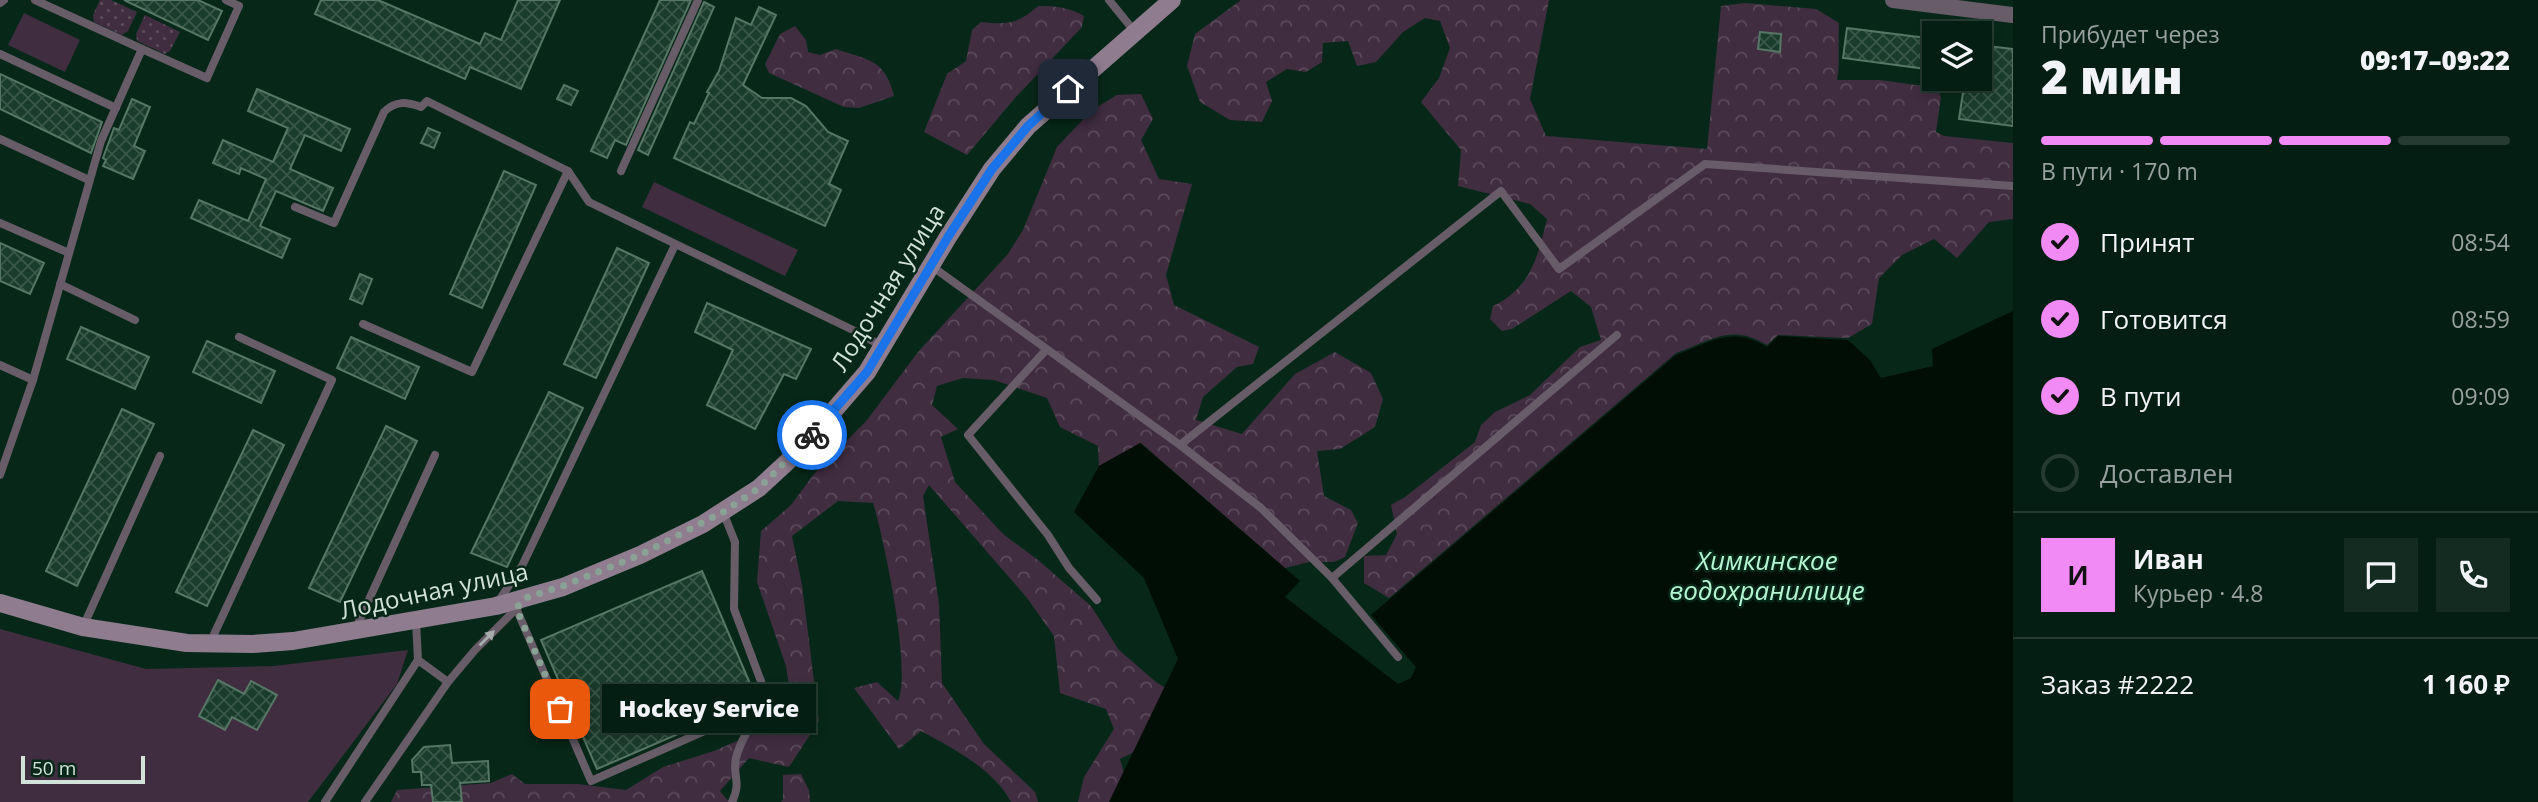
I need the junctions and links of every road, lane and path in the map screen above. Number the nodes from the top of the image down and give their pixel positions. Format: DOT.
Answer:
graph roads {
  1 [pos="4,0"];
  2 [pos="36,0"];
  3 [pos="226,0"];
  4 [pos="698,0"];
  5 [pos="1109,0"];
  6 [pos="1172,0"];
  7 [pos="1893,0"];
  8 [pos="0,4"];
  9 [pos="1974,5"];
  10 [pos="2013,15"];
  11 [pos="1135,32"];
  12 [pos="142,49"];
  13 [pos="0,54"];
  14 [pos="116,108"];
  15 [pos="0,139"];
  16 [pos="621,171"];
  17 [pos="568,172"];
  18 [pos="89,180"];
  19 [pos="2013,186"];
  20 [pos="295,207"];
  21 [pos="0,223"];
  22 [pos="675,244"];
  23 [pos="69,253"];
  24 [pos="930,265"];
  25 [pos="61,284"];
  26 [pos="135,320"];
  27 [pos="363,324"];
  28 [pos="1617,335"];
  29 [pos="239,337"];
  30 [pos="883,347"];
  31 [pos="1046,350"];
  32 [pos="0,365"];
  33 [pos="33,380"];
  34 [pos="1180,445"];
  35 [pos="435,455"];
  36 [pos="160,456"];
  37 [pos="0,475"];
  38 [pos="723,512"];
  39 [pos="1332,578"];
  40 [pos="1097,600"];
  41 [pos="0,603"];
  42 [pos="522,603"];
  43 [pos="496,606"];
  44 [pos="416,621"];
  45 [pos="83,627"];
  46 [pos="355,631"];
  47 [pos="210,643"];
  48 [pos="1398,657"];
  49 [pos="418,660"];
  50 [pos="448,682"];
  51 [pos="764,705"];
  52 [pos="325,802"];
  53 [pos="365,802"];
  54 [pos="732,802"];
  1 -- 8 [label="lane"];
  2 -- 12 [label="lane"];
  3 -- 12 [label="lane"];
  4 -- 16 [label="lane"];
  5 -- 11 [label="lane"];
  6 -- 11 [label="street, Лодочная улица"];
  7 -- 9 [label="street"];
  9 -- 10 [label="street"];
  11 -- 24 [label="street, Лодочная улица"];
  12 -- 14 [label="lane"];
  13 -- 14 [label="lane"];
  14 -- 18 [label="lane"];
  15 -- 18 [label="lane"];
  17 -- 20 [label="lane"];
  17 -- 22 [label="lane"];
  17 -- 27 [label="lane"];
  18 -- 23 [label="lane"];
  19 -- 34 [label="lane"];
  21 -- 23 [label="lane"];
  22 -- 30 [label="lane"];
  22 -- 43 [label="lane"];
  23 -- 25 [label="lane"];
  24 -- 30 [label="street, Лодочная улица"];
  24 -- 31 [label="lane"];
  25 -- 26 [label="lane"];
  25 -- 33 [label="lane"];
  28 -- 39 [label="lane"];
  29 -- 47 [label="lane"];
  30 -- 38 [label="street, Лодочная улица"];
  31 -- 34 [label="lane"];
  31 -- 40 [label="lane"];
  32 -- 33 [label="lane"];
  33 -- 37 [label="lane"];
  34 -- 39 [label="lane"];
  35 -- 46 [label="lane"];
  36 -- 45 [label="lane"];
  38 -- 42 [label="street, Лодочная улица"];
  38 -- 51 [label="lane"];
  39 -- 48 [label="lane"];
  41 -- 45 [label="street, Лодочная улица"];
  42 -- 43 [label="street, Лодочная улица"];
  50 -- 42 [label="lane, one-way"];
  42 -- 51 [label="lane"];
  43 -- 44 [label="street, Лодочная улица"];
  44 -- 46 [label="street, Лодочная улица"];
  44 -- 49 [label="lane"];
  45 -- 47 [label="street, Лодочная улица"];
  46 -- 47 [label="street, Лодочная улица"];
  49 -- 50 [label="lane"];
  49 -- 52 [label="lane"];
  50 -- 53 [label="lane"];
  51 -- 54 [label="lane"];
}
